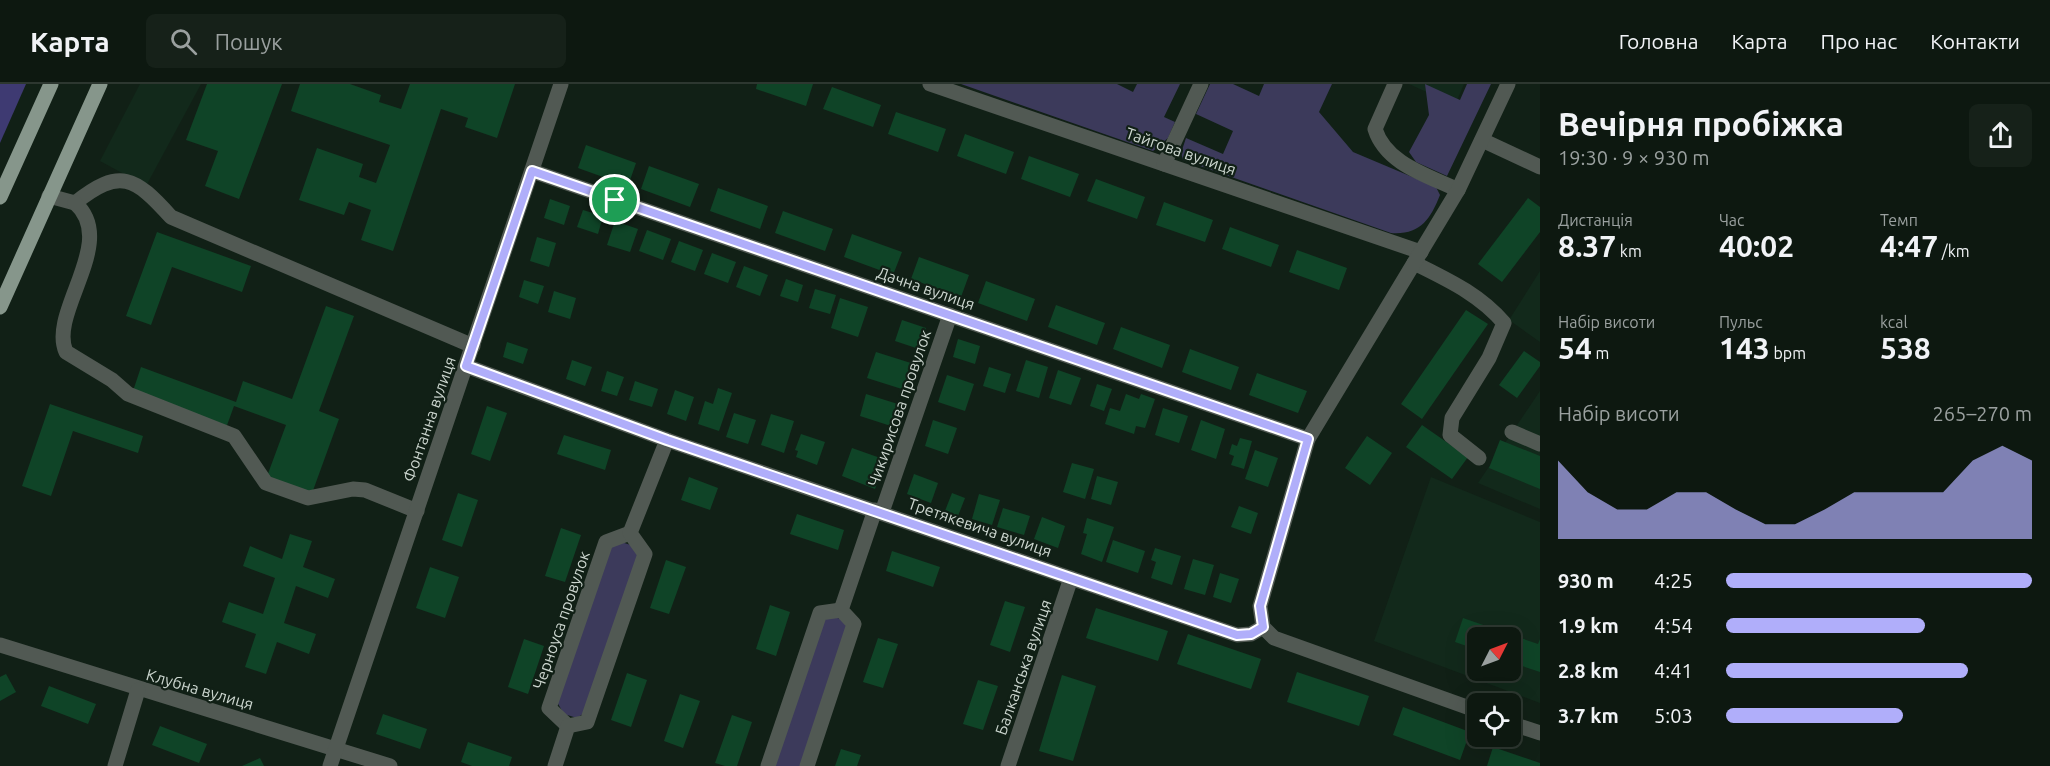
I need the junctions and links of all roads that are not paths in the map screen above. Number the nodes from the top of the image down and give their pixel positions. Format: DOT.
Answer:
graph roads {
  1 [pos="51,84"];
  2 [pos="100,84"];
  3 [pos="561,84"];
  4 [pos="930,84"];
  5 [pos="1201,84"];
  6 [pos="1395,84"];
  7 [pos="1508,84"];
  8 [pos="1482,140"];
  9 [pos="1164,164"];
  10 [pos="1540,167"];
  11 [pos="532,171"];
  12 [pos="1458,190"];
  13 [pos="49,196"];
  14 [pos="0,197"];
  15 [pos="75,203"];
  16 [pos="1417,258"];
  17 [pos="0,307"];
  18 [pos="950,315"];
  19 [pos="473,346"];
  20 [pos="466,366"];
  21 [pos="1512,432"];
  22 [pos="1308,439"];
  23 [pos="667,440"];
  24 [pos="1540,444"];
  25 [pos="1479,458"];
  26 [pos="417,511"];
  27 [pos="878,511"];
  28 [pos="630,533"];
  29 [pos="1071,579"];
  30 [pos="841,610"];
  31 [pos="1263,627"];
  32 [pos="0,645"];
  33 [pos="138,690"];
  34 [pos="1467,707"];
  35 [pos="568,726"];
  36 [pos="1521,727"];
  37 [pos="1540,733"];
  38 [pos="336,747"];
  39 [pos="115,766"];
  40 [pos="330,766"];
  41 [pos="390,766"];
  42 [pos="555,766"];
  43 [pos="768,766"];
  44 [pos="807,766"];
  45 [pos="1008,766"];
  1 -- 14 [label="main road"];
  2 -- 13 [label="main road"];
  3 -- 11 [label="street, Фонтанна вулиця"];
  4 -- 9 [label="street, Тайгова вулиця"];
  5 -- 9 [label="street"];
  6 -- 12 [label="street"];
  7 -- 8 [label="street"];
  8 -- 10 [label="street"];
  8 -- 12 [label="street"];
  9 -- 16 [label="street, Тайгова вулиця"];
  11 -- 18 [label="street, Дачна вулиця"];
  11 -- 19 [label="street, Фонтанна вулиця"];
  12 -- 16 [label="street"];
  13 -- 15 [label="street"];
  13 -- 17 [label="main road"];
  15 -- 19 [label="street"];
  15 -- 26 [label="street"];
  16 -- 22 [label="street"];
  16 -- 25 [label="street, Тайгова вулиця"];
  18 -- 22 [label="street, Дачна вулиця"];
  18 -- 27 [label="street, Чикирисова провулок"];
  19 -- 20 [label="street, Фонтанна вулиця"];
  20 -- 23 [label="street, Третякевича вулиця"];
  20 -- 26 [label="street, Фонтанна вулиця"];
  21 -- 24 [label="street"];
  22 -- 31 [label="street"];
  23 -- 27 [label="street, Третякевича вулиця"];
  23 -- 28 [label="street"];
  26 -- 38 [label="street, Фонтанна вулиця"];
  27 -- 29 [label="street, Третякевича вулиця"];
  27 -- 30 [label="street, Чикирисова провулок"];
  28 -- 35 [label="street"];
  28 -- 35 [label="street, Черноуса провулок"];
  29 -- 31 [label="street, Третякевича вулиця"];
  29 -- 45 [label="street, Балканська вулиця"];
  30 -- 43 [label="street"];
  30 -- 44 [label="street"];
  31 -- 34 [label="street"];
  32 -- 33 [label="street, Клубна вулиця"];
  33 -- 38 [label="street, Клубна вулиця"];
  33 -- 39 [label="street"];
  35 -- 42 [label="street"];
  36 -- 37 [label="street"];
  38 -- 40 [label="street, Фонтанна вулиця"];
  38 -- 41 [label="street, Клубна вулиця"];
}
